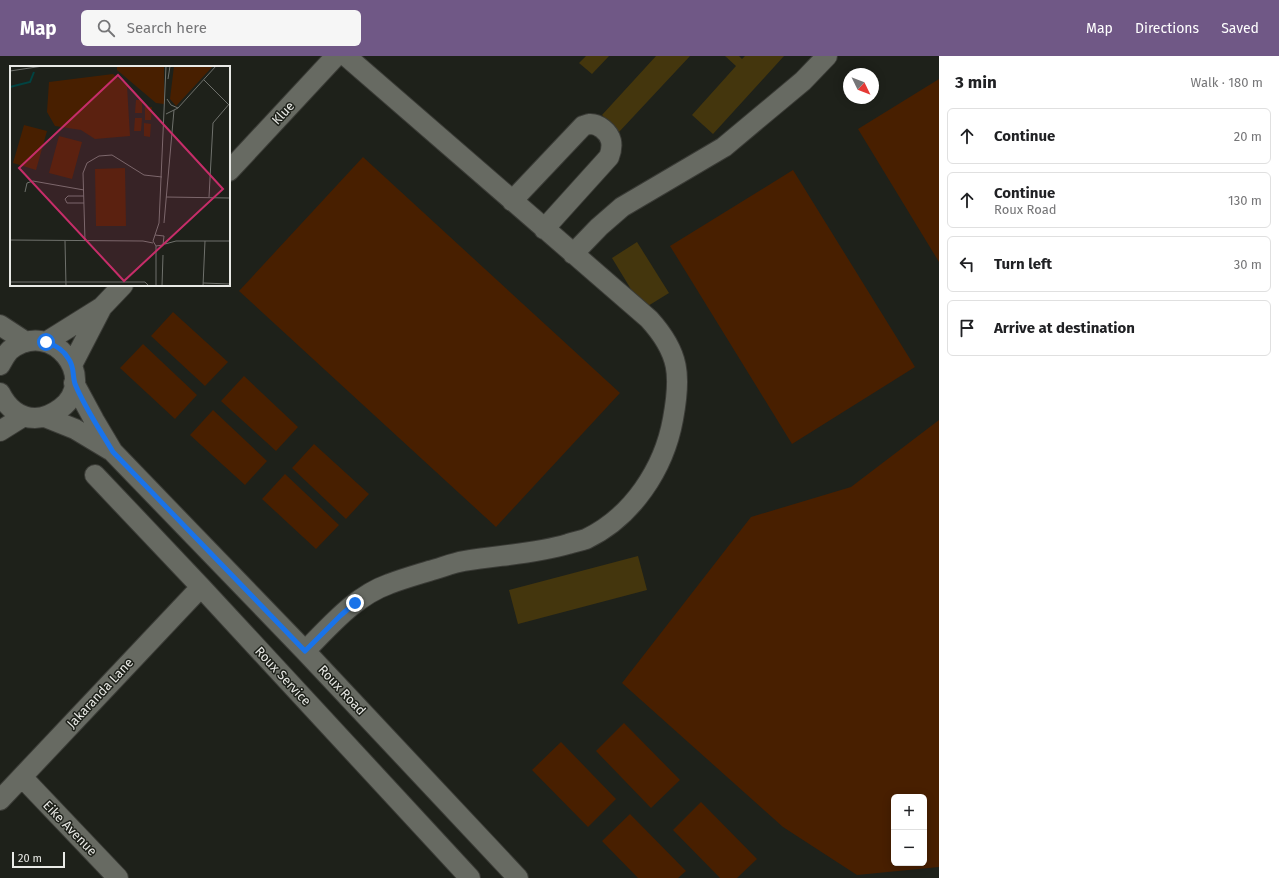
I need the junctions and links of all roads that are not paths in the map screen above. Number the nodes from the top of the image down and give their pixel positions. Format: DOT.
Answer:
graph roads {
  1 [pos="336,56"];
  2 [pos="346,56"];
  3 [pos="827,56"];
  4 [pos="230,170"];
  5 [pos="512,201"];
  6 [pos="544,229"];
  7 [pos="573,254"];
  8 [pos="122,286"];
  9 [pos="102,308"];
  10 [pos="0,325"];
  11 [pos="26,342"];
  12 [pos="46,342"];
  13 [pos="0,365"];
  14 [pos="73,374"];
  15 [pos="0,393"];
  16 [pos="24,416"];
  17 [pos="45,417"];
  18 [pos="0,431"];
  19 [pos="113,452"];
  20 [pos="95,475"];
  21 [pos="201,587"];
  22 [pos="305,651"];
  23 [pos="22,777"];
  24 [pos="0,800"];
  25 [pos="118,878"];
  26 [pos="470,878"];
  27 [pos="518,878"];
  1 -- 4 [label="street, Klue"];
  2 -- 5 [label="street"];
  3 -- 7 [label="street"];
  5 -- 6 [label="street"];
  5 -- 6 [label="street"];
  6 -- 7 [label="street"];
  7 -- 22 [label="street"];
  8 -- 9 [label="street"];
  9 -- 12 [label="street"];
  9 -- 14 [label="street"];
  10 -- 11 [label="street"];
  11 -- 12 [label="street"];
  11 -- 13 [label="street"];
  12 -- 14 [label="street, Roux Road"];
  14 -- 17 [label="street"];
  14 -- 19 [label="street, Roux Road"];
  15 -- 16 [label="street"];
  16 -- 17 [label="street"];
  16 -- 18 [label="street"];
  17 -- 19 [label="street, Roux Road"];
  19 -- 22 [label="street, Roux Road"];
  20 -- 21 [label="street, Roux Service"];
  21 -- 23 [label="street, Jakaranda Lane"];
  21 -- 26 [label="street, Roux Service"];
  22 -- 27 [label="street, Roux Road"];
  23 -- 24 [label="street, Jakaranda Lane"];
  23 -- 25 [label="street, Eike Avenue"];
}
